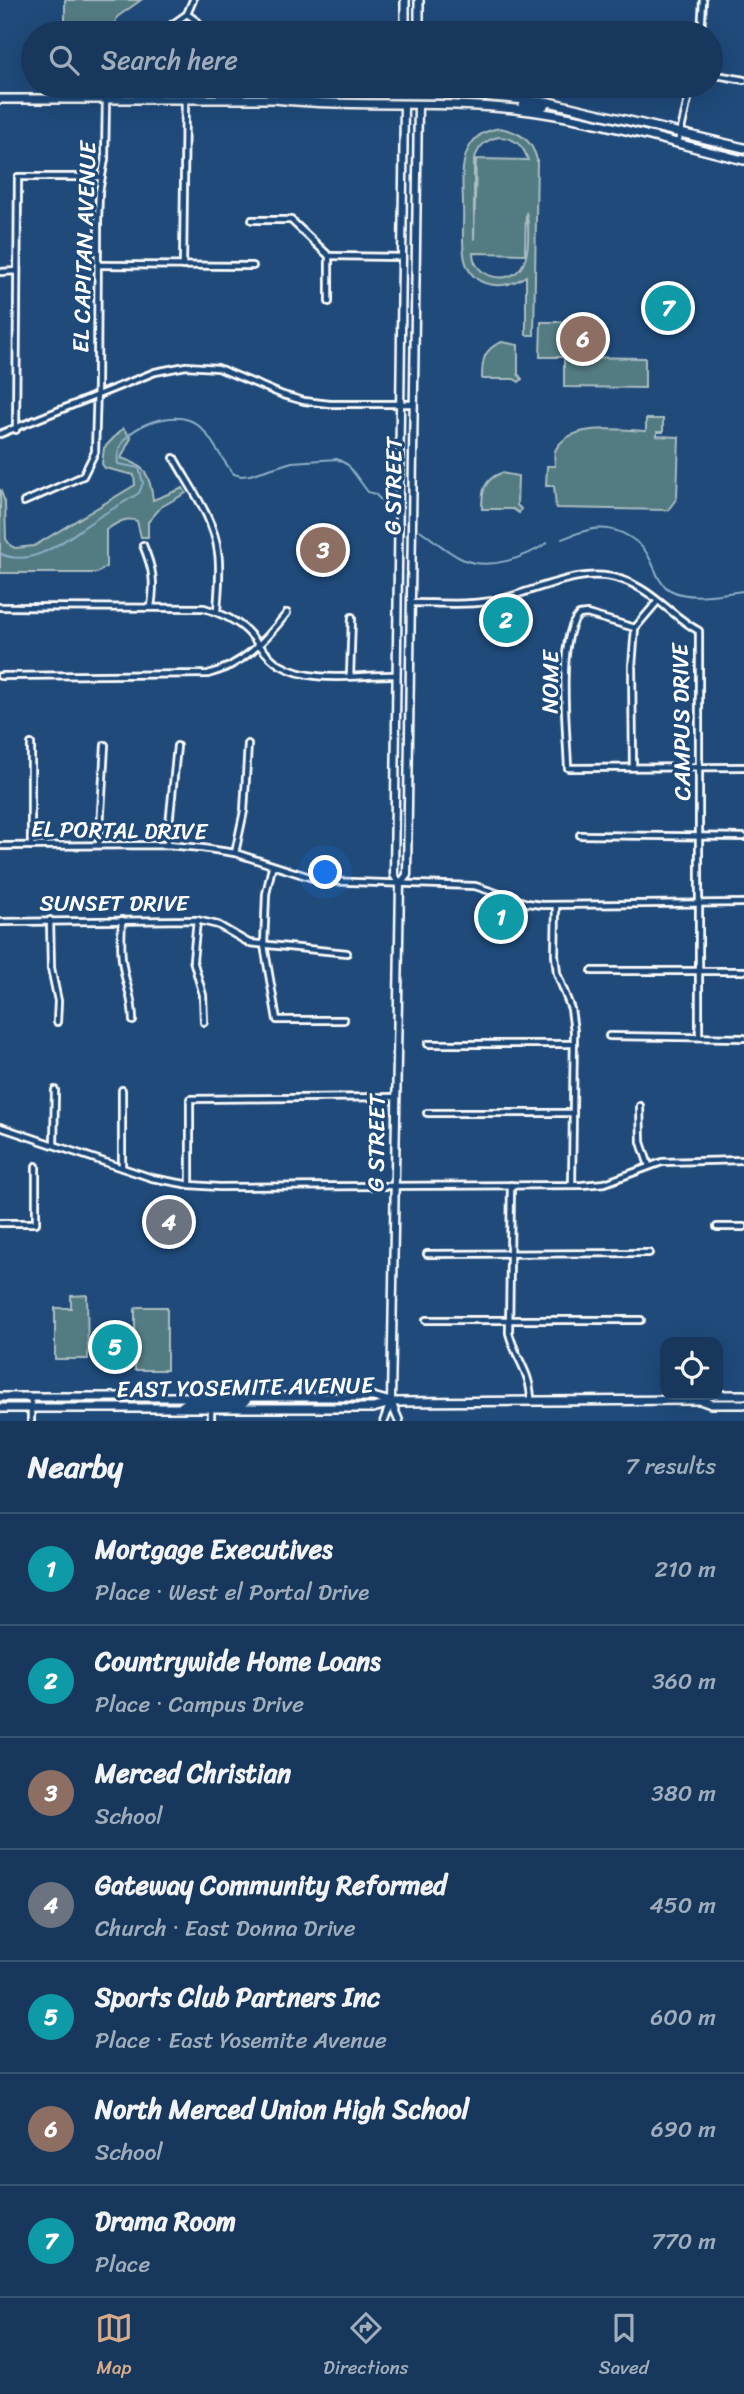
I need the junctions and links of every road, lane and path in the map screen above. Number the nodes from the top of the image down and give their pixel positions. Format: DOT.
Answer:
graph roads {
  1 [pos="193,0"];
  2 [pos="405,0"];
  3 [pos="419,0"];
  4 [pos="704,0"];
  5 [pos="187,14"];
  6 [pos="177,21"];
  7 [pos="197,21"];
  8 [pos="405,21"];
  9 [pos="419,21"];
  10 [pos="702,21"];
  11 [pos="723,76"];
  12 [pos="744,80"];
  13 [pos="282,98"];
  14 [pos="404,98"];
  15 [pos="418,98"];
  16 [pos="512,98"];
  17 [pos="688,98"];
  18 [pos="0,99"];
  19 [pos="106,99"];
  20 [pos="142,99"];
  21 [pos="185,99"];
  22 [pos="275,99"];
  23 [pos="549,102"];
  24 [pos="404,105"];
  25 [pos="418,105"];
  26 [pos="516,109"];
  27 [pos="681,132"];
  28 [pos="678,144"];
  29 [pos="744,148"];
  30 [pos="744,160"];
  31 [pos="102,177"];
  32 [pos="252,220"];
  33 [pos="329,256"];
  34 [pos="402,257"];
  35 [pos="415,257"];
  36 [pos="98,265"];
  37 [pos="183,266"];
  38 [pos="253,266"];
  39 [pos="17,271"];
  40 [pos="0,272"];
  41 [pos="329,302"];
  42 [pos="97,395"];
  43 [pos="413,404"];
  44 [pos="400,405"];
  45 [pos="16,430"];
  46 [pos="0,434"];
  47 [pos="174,458"];
  48 [pos="24,502"];
  49 [pos="143,545"];
  50 [pos="657,602"];
  51 [pos="411,603"];
  52 [pos="0,607"];
  53 [pos="151,607"];
  54 [pos="217,612"];
  55 [pos="287,613"];
  56 [pos="352,617"];
  57 [pos="635,628"];
  58 [pos="260,645"];
  59 [pos="397,675"];
  60 [pos="0,676"];
  61 [pos="350,676"];
  62 [pos="31,744"];
  63 [pos="248,744"];
  64 [pos="106,745"];
  65 [pos="177,746"];
  66 [pos="699,767"];
  67 [pos="744,767"];
  68 [pos="633,768"];
  69 [pos="580,835"];
  70 [pos="699,837"];
  71 [pos="744,837"];
  72 [pos="99,845"];
  73 [pos="167,845"];
  74 [pos="0,846"];
  75 [pos="31,846"];
  76 [pos="235,853"];
  77 [pos="272,867"];
  78 [pos="400,884"];
  79 [pos="699,903"];
  80 [pos="744,903"];
  81 [pos="556,905"];
  82 [pos="50,920"];
  83 [pos="122,920"];
  84 [pos="197,920"];
  85 [pos="0,922"];
  86 [pos="264,945"];
  87 [pos="347,953"];
  88 [pos="592,971"];
  89 [pos="699,971"];
  90 [pos="744,971"];
  91 [pos="344,1020"];
  92 [pos="133,1021"];
  93 [pos="57,1022"];
  94 [pos="204,1022"];
  95 [pos="609,1036"];
  96 [pos="699,1036"];
  97 [pos="744,1038"];
  98 [pos="428,1044"];
  99 [pos="574,1044"];
  100 [pos="55,1090"];
  101 [pos="122,1090"];
  102 [pos="396,1097"];
  103 [pos="640,1106"];
  104 [pos="426,1113"];
  105 [pos="573,1113"];
  106 [pos="0,1127"];
  107 [pos="54,1145"];
  108 [pos="744,1160"];
  109 [pos="36,1166"];
  110 [pos="649,1166"];
  111 [pos="122,1168"];
  112 [pos="190,1185"];
  113 [pos="511,1185"];
  114 [pos="572,1185"];
  115 [pos="395,1186"];
  116 [pos="0,1223"];
  117 [pos="717,1227"];
  118 [pos="744,1227"];
  119 [pos="649,1253"];
  120 [pos="427,1254"];
  121 [pos="510,1254"];
  122 [pos="426,1320"];
  123 [pos="510,1320"];
  124 [pos="641,1320"];
  125 [pos="723,1395"];
  126 [pos="744,1395"];
  127 [pos="0,1397"];
  128 [pos="31,1397"];
  129 [pos="249,1397"];
  130 [pos="699,1400"];
  131 [pos="391,1402"];
  132 [pos="531,1402"];
  133 [pos="744,1404"];
  134 [pos="178,1407"];
  135 [pos="211,1407"];
  136 [pos="0,1408"];
  137 [pos="31,1408"];
  138 [pos="31,1421"];
  139 [pos="211,1421"];
  140 [pos="384,1421"];
  141 [pos="399,1421"];
  1 -- 5 [label="street"];
  2 -- 8 [label="main road"];
  3 -- 9 [label="main road"];
  4 -- 10 [label="street"];
  5 -- 6 [label="street"];
  5 -- 7 [label="street"];
  11 -- 12 [label="street"];
  13 -- 22 [label="main road"];
  14 -- 24 [label="main road, G STREET"];
  15 -- 25 [label="main road, G STREET"];
  16 -- 23 [label="main road"];
  17 -- 27 [label="street"];
  18 -- 19 [label="main road"];
  19 -- 20 [label="main road"];
  19 -- 31 [label="street, EL CAPITAN AVENUE"];
  20 -- 21 [label="main road"];
  21 -- 22 [label="main road"];
  21 -- 37 [label="street"];
  22 -- 24 [label="main road"];
  23 -- 26 [label="main road"];
  23 -- 27 [label="main road"];
  24 -- 25 [label="main road"];
  24 -- 34 [label="street, G STREET"];
  25 -- 26 [label="main road"];
  25 -- 35 [label="street, G STREET"];
  26 -- 28 [label="main road"];
  27 -- 28 [label="street"];
  27 -- 29 [label="main road"];
  28 -- 30 [label="main road"];
  31 -- 36 [label="street, EL CAPITAN AVENUE"];
  31 -- 39 [label="street"];
  32 -- 33 [label="street"];
  33 -- 34 [label="street"];
  33 -- 41 [label="street"];
  34 -- 35 [label="street"];
  34 -- 44 [label="street, G STREET"];
  35 -- 43 [label="street, G STREET"];
  36 -- 37 [label="street"];
  36 -- 42 [label="street, EL CAPITAN AVENUE"];
  37 -- 38 [label="street"];
  39 -- 40 [label="street"];
  39 -- 45 [label="street"];
  42 -- 44 [label="street"];
  42 -- 45 [label="street"];
  42 -- 48 [label="street, EL CAPITAN AVENUE"];
  43 -- 44 [label="street"];
  43 -- 51 [label="street, G STREET"];
  44 -- 59 [label="street, G STREET"];
  45 -- 46 [label="street"];
  47 -- 54 [label="street"];
  49 -- 53 [label="street"];
  50 -- 51 [label="street, CAMPUS DRIVE"];
  50 -- 57 [label="street"];
  50 -- 66 [label="street, CAMPUS DRIVE"];
  51 -- 78 [label="street, G STREET"];
  52 -- 53 [label="street"];
  53 -- 54 [label="street"];
  54 -- 58 [label="street"];
  55 -- 58 [label="street"];
  56 -- 61 [label="street"];
  57 -- 68 [label="street"];
  57 -- 68 [label="street, NOME"];
  58 -- 60 [label="street"];
  58 -- 61 [label="street"];
  59 -- 61 [label="street"];
  59 -- 78 [label="street, G STREET"];
  62 -- 75 [label="street"];
  63 -- 76 [label="street"];
  64 -- 72 [label="street"];
  65 -- 73 [label="street"];
  66 -- 67 [label="street"];
  66 -- 68 [label="street"];
  66 -- 70 [label="street, CAMPUS DRIVE"];
  69 -- 70 [label="street"];
  70 -- 71 [label="street"];
  70 -- 79 [label="street, CAMPUS DRIVE"];
  72 -- 73 [label="street, EL PORTAL DRIVE"];
  72 -- 75 [label="street, EL PORTAL DRIVE"];
  73 -- 76 [label="street, EL PORTAL DRIVE"];
  74 -- 75 [label="street, EL PORTAL DRIVE"];
  76 -- 77 [label="street, EL PORTAL DRIVE"];
  77 -- 78 [label="street, EL PORTAL DRIVE"];
  77 -- 86 [label="street"];
  78 -- 81 [label="street, EL PORTAL DRIVE"];
  78 -- 102 [label="street, G STREET"];
  79 -- 80 [label="street, EL PORTAL DRIVE"];
  79 -- 81 [label="street, EL PORTAL DRIVE"];
  79 -- 89 [label="street, CAMPUS DRIVE"];
  81 -- 99 [label="street"];
  82 -- 83 [label="street, SUNSET DRIVE"];
  82 -- 85 [label="street, SUNSET DRIVE"];
  82 -- 93 [label="street"];
  83 -- 84 [label="street, SUNSET DRIVE"];
  83 -- 92 [label="street"];
  84 -- 86 [label="street, SUNSET DRIVE"];
  84 -- 94 [label="street"];
  86 -- 87 [label="street, SUNSET DRIVE"];
  86 -- 91 [label="street"];
  88 -- 89 [label="street"];
  89 -- 90 [label="street"];
  89 -- 96 [label="street, CAMPUS DRIVE"];
  95 -- 96 [label="street"];
  96 -- 97 [label="street"];
  98 -- 99 [label="street"];
  99 -- 105 [label="street"];
  100 -- 107 [label="street"];
  101 -- 111 [label="street"];
  102 -- 112 [label="street"];
  102 -- 115 [label="street, G STREET"];
  103 -- 110 [label="street"];
  104 -- 105 [label="street"];
  105 -- 114 [label="street"];
  106 -- 107 [label="street"];
  107 -- 111 [label="street"];
  108 -- 110 [label="street"];
  109 -- 116 [label="street"];
  110 -- 114 [label="street"];
  111 -- 112 [label="street"];
  112 -- 115 [label="street"];
  113 -- 114 [label="street"];
  113 -- 115 [label="street"];
  113 -- 121 [label="street"];
  115 -- 131 [label="street, G STREET"];
  117 -- 118 [label="street"];
  119 -- 121 [label="street"];
  120 -- 121 [label="street"];
  121 -- 123 [label="street"];
  122 -- 123 [label="street"];
  123 -- 124 [label="street"];
  123 -- 132 [label="street"];
  125 -- 126 [label="main road"];
  127 -- 128 [label="main road, EAST YOSEMITE AVENUE"];
  128 -- 129 [label="main road, EAST YOSEMITE AVENUE"];
  128 -- 137 [label="street"];
  129 -- 131 [label="main road, EAST YOSEMITE AVENUE"];
  129 -- 134 [label="main road"];
  130 -- 132 [label="main road"];
  130 -- 133 [label="main road"];
  131 -- 132 [label="main road"];
  131 -- 135 [label="main road, EAST YOSEMITE AVENUE"];
  131 -- 140 [label="street, G STREET"];
  131 -- 141 [label="street, G STREET"];
  134 -- 135 [label="main road, EAST YOSEMITE AVENUE"];
  134 -- 137 [label="main road, EAST YOSEMITE AVENUE"];
  135 -- 139 [label="street"];
  136 -- 137 [label="main road, EAST YOSEMITE AVENUE"];
  137 -- 138 [label="street"];
}
